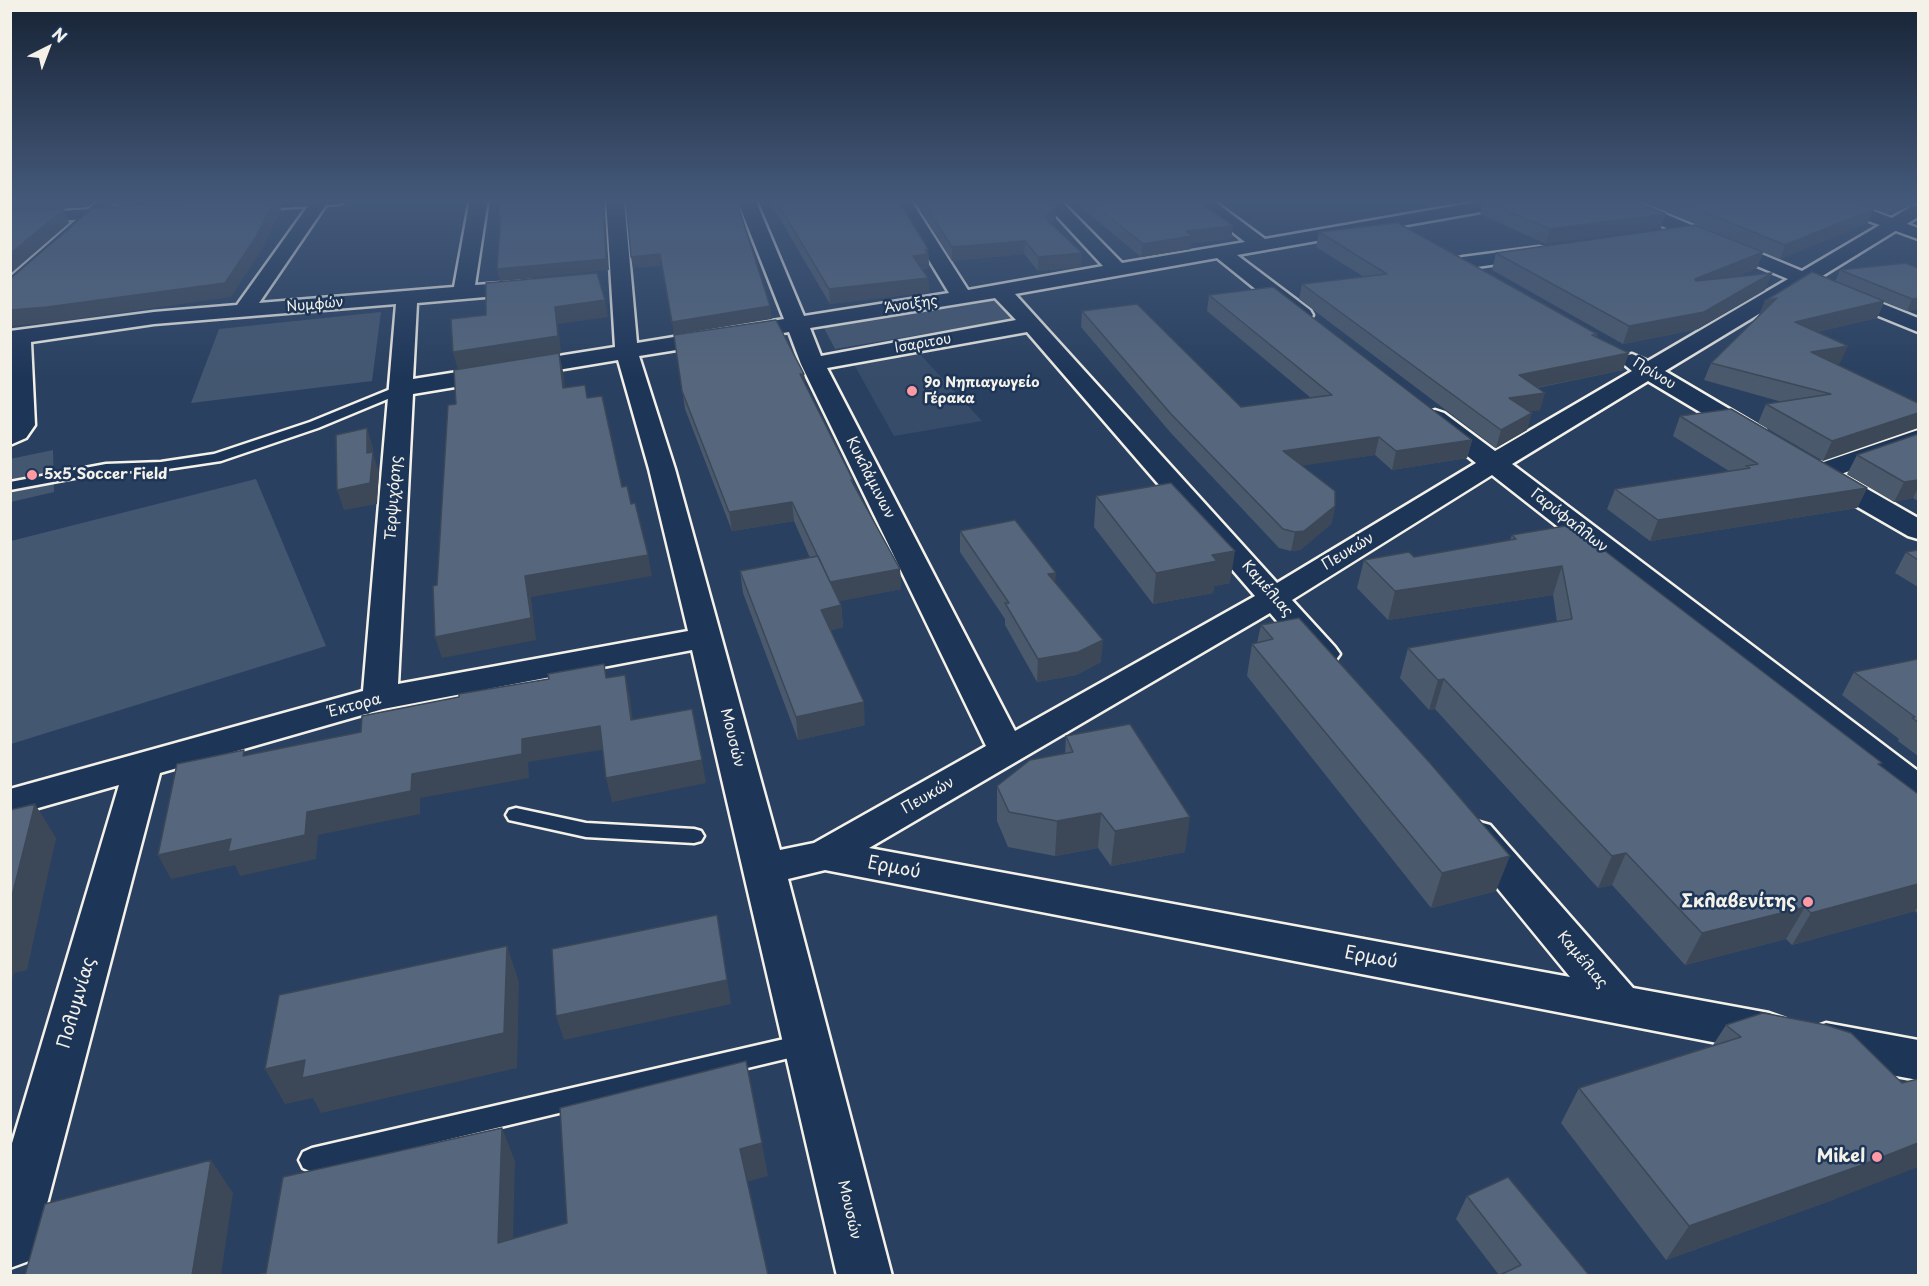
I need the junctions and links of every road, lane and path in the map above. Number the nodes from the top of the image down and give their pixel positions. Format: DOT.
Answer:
graph roads {
  1 [pos="43,259"];
  2 [pos="282,259"];
  3 [pos="468,259"];
  4 [pos="620,259"];
  5 [pos="770,259"];
  6 [pos="939,259"];
  7 [pos="1108,259"];
  8 [pos="1175,259"];
  9 [pos="1230,259"];
  10 [pos="1456,259"];
  11 [pos="1755,259"];
  12 [pos="1842,259"];
  13 [pos="1118,269"];
  14 [pos="621,279"];
  15 [pos="1803,279"];
  16 [pos="598,281"];
  17 [pos="1494,281"];
  18 [pos="553,285"];
  19 [pos="10,288"];
  20 [pos="999,290"];
  21 [pos="463,293"];
  22 [pos="407,297"];
  23 [pos="962,297"];
  24 [pos="243,311"];
  25 [pos="796,324"];
  26 [pos="1032,324"];
  27 [pos="1918,326"];
  28 [pos="1324,331"];
  29 [pos="15,338"];
  30 [pos="1608,347"];
  31 [pos="627,353"];
  32 [pos="813,364"];
  33 [pos="1649,371"];
  34 [pos="403,388"];
  35 [pos="1418,405"];
  36 [pos="14,435"];
  37 [pos="1918,438"];
  38 [pos="1799,461"];
  39 [pos="1494,463"];
  40 [pos="10,486"];
  41 [pos="1918,530"];
  42 [pos="1275,597"];
  43 [pos="706,638"];
  44 [pos="1344,679"];
  45 [pos="380,698"];
  46 [pos="1007,751"];
  47 [pos="144,764"];
  48 [pos="1918,790"];
  49 [pos="10,802"];
  50 [pos="516,815"];
  51 [pos="1459,815"];
  52 [pos="694,836"];
  53 [pos="825,855"];
  54 [pos="765,868"];
  55 [pos="1620,1005"];
  56 [pos="809,1043"];
  57 [pos="1918,1060"];
  58 [pos="312,1160"];
  59 [pos="10,1242"];
  60 [pos="865,1275"];
  1 -- 19 [label="street"];
  2 -- 24 [label="street"];
  3 -- 21 [label="street"];
  4 -- 14 [label="street, Μουσών"];
  5 -- 25 [label="street, Κυκλάμινων"];
  6 -- 23 [label="street"];
  7 -- 13 [label="street"];
  8 -- 13 [label="street, Άνοιξης"];
  9 -- 28 [label="street"];
  10 -- 17 [label="street"];
  11 -- 15 [label="street"];
  12 -- 15 [label="street, Πευκών"];
  13 -- 20 [label="street, Άνοιξης"];
  14 -- 16 [label="street"];
  14 -- 31 [label="street, Μουσών"];
  15 -- 27 [label="street"];
  15 -- 33 [label="street, Πευκών"];
  18 -- 21 [label="street, Νυμφών"];
  20 -- 23 [label="street, Άνοιξης"];
  20 -- 26 [label="street, Καμέλιας"];
  21 -- 22 [label="street, Νυμφών"];
  22 -- 24 [label="street, Νυμφών"];
  22 -- 34 [label="street, Τερψιχόρης"];
  23 -- 25 [label="street, Άνοιξης"];
  24 -- 29 [label="street, Νυμφών"];
  25 -- 31 [label="street, Άνοιξης"];
  25 -- 32 [label="street, Κυκλάμινων"];
  26 -- 32 [label="street, Ισαριτου"];
  26 -- 42 [label="street, Καμέλιας"];
  29 -- 36 [label="street"];
  30 -- 33 [label="street, Πρίνου"];
  31 -- 34 [label="street, Άνοιξης"];
  31 -- 43 [label="street, Μουσών"];
  32 -- 46 [label="street, Κυκλάμινων"];
  33 -- 38 [label="street, Πρίνου"];
  33 -- 39 [label="street, Πευκών"];
  34 -- 40 [label="lane"];
  34 -- 45 [label="street, Τερψιχόρης"];
  35 -- 39 [label="street, Γαρύφαλλων"];
  37 -- 38 [label="street"];
  38 -- 41 [label="street, Πρίνου"];
  39 -- 42 [label="street, Πευκών"];
  39 -- 48 [label="street, Γαρύφαλλων"];
  42 -- 44 [label="street, Καμέλιας"];
  42 -- 46 [label="street, Πευκών"];
  43 -- 45 [label="street, Έκτορα"];
  43 -- 54 [label="street, Μουσών"];
  45 -- 47 [label="street, Έκτορα"];
  46 -- 53 [label="street, Πευκών"];
  47 -- 49 [label="street, Έκτορα"];
  47 -- 59 [label="street, Πολυμνίας"];
  50 -- 52 [label="lane"];
  51 -- 55 [label="street, Καμέλιας"];
  53 -- 54 [label="street, Πευκών"];
  53 -- 55 [label="street, Ερμού"];
  54 -- 56 [label="street, Μουσών"];
  55 -- 57 [label="street, Ερμού"];
  56 -- 58 [label="lane"];
  56 -- 60 [label="street, Μουσών"];
}
